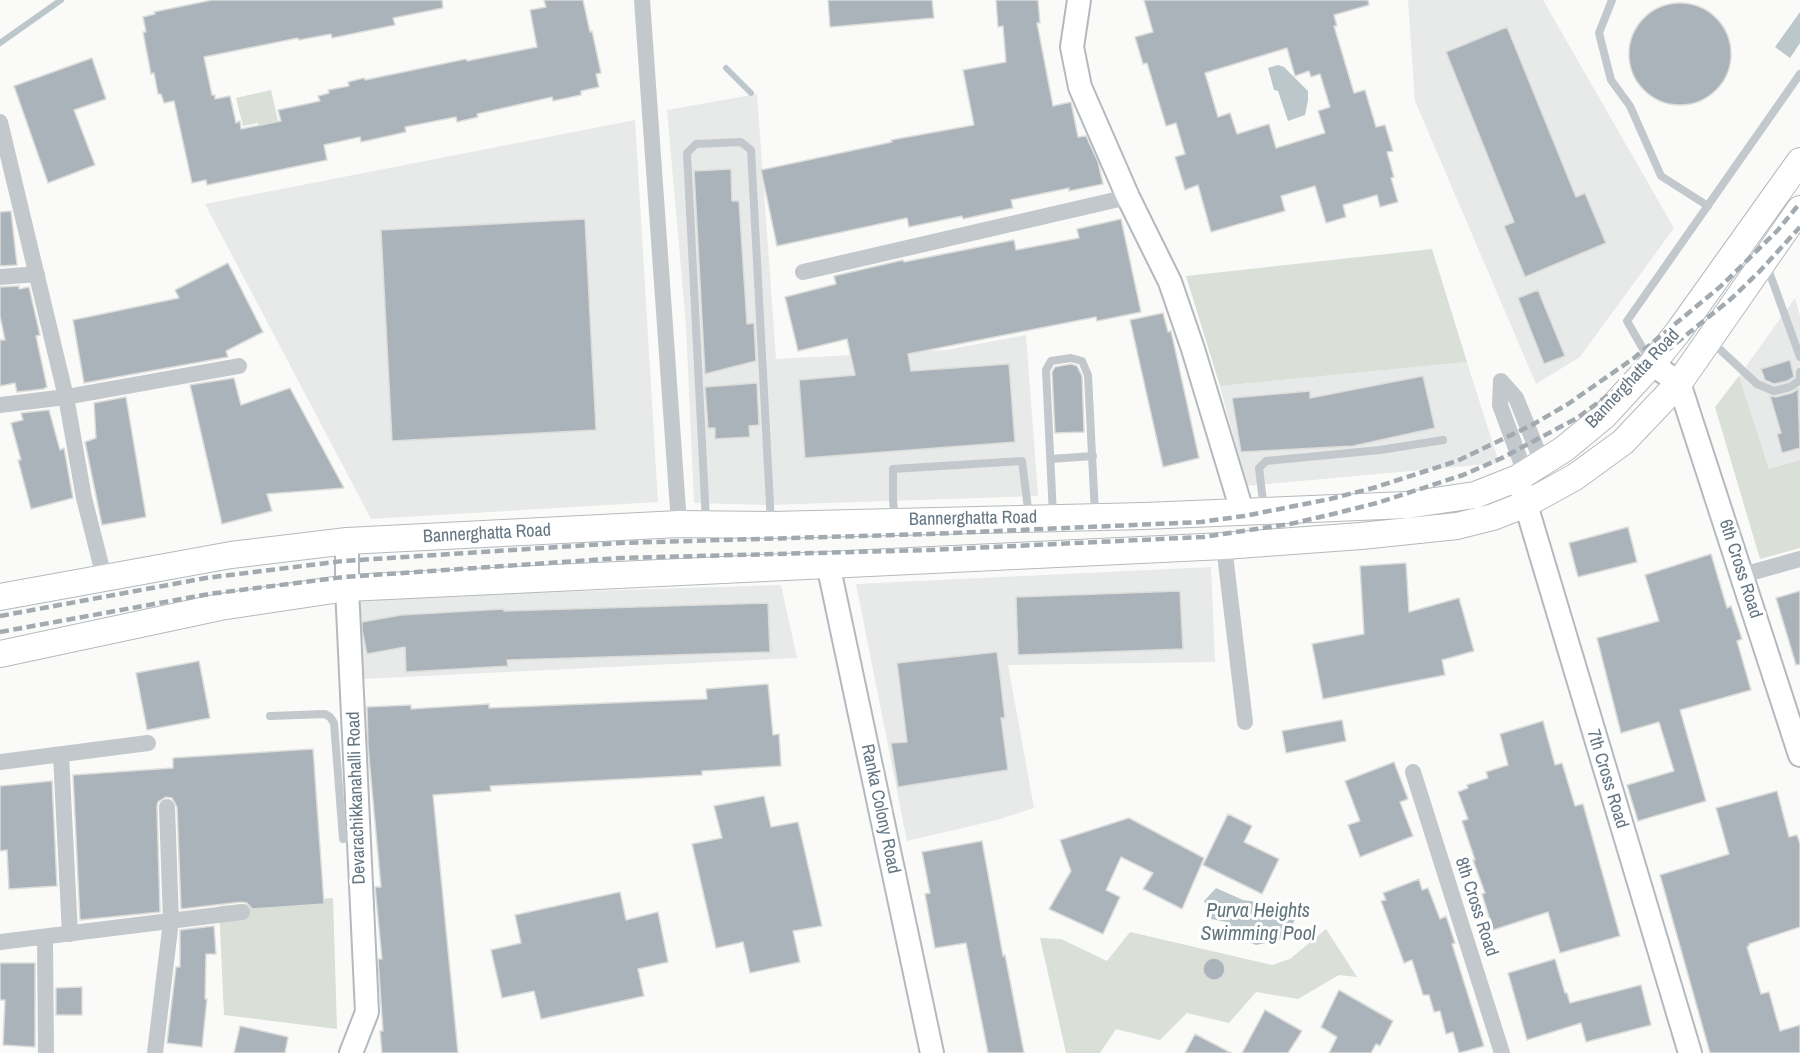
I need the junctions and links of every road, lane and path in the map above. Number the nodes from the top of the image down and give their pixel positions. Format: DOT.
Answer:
graph roads {
  1 [pos="642,0"];
  2 [pos="1079,0"];
  3 [pos="1612,0"];
  4 [pos="1800,74"];
  5 [pos="0,122"];
  6 [pos="1800,161"];
  7 [pos="5,171"];
  8 [pos="1128,197"];
  9 [pos="1708,206"];
  10 [pos="1800,209"];
  11 [pos="1765,260"];
  12 [pos="803,272"];
  13 [pos="37,274"];
  14 [pos="0,277"];
  15 [pos="1709,339"];
  16 [pos="1800,357"];
  17 [pos="1652,364"];
  18 [pos="239,366"];
  19 [pos="1800,372"];
  20 [pos="1679,383"];
  21 [pos="66,397"];
  22 [pos="0,405"];
  23 [pos="1443,440"];
  24 [pos="1093,456"];
  25 [pos="1050,459"];
  26 [pos="1528,471"];
  27 [pos="1526,504"];
  28 [pos="1253,511"];
  29 [pos="1095,517"];
  30 [pos="1041,518"];
  31 [pos="896,521"];
  32 [pos="679,524"];
  33 [pos="706,524"];
  34 [pos="771,525"];
  35 [pos="347,541"];
  36 [pos="1224,546"];
  37 [pos="1800,559"];
  38 [pos="828,564"];
  39 [pos="1743,575"];
  40 [pos="104,577"];
  41 [pos="347,588"];
  42 [pos="0,597"];
  43 [pos="0,654"];
  44 [pos="270,716"];
  45 [pos="1245,722"];
  46 [pos="148,743"];
  47 [pos="61,755"];
  48 [pos="1800,755"];
  49 [pos="0,762"];
  50 [pos="1413,772"];
  51 [pos="167,807"];
  52 [pos="359,838"];
  53 [pos="242,912"];
  54 [pos="171,921"];
  55 [pos="70,934"];
  56 [pos="45,937"];
  57 [pos="0,942"];
  58 [pos="46,1053"];
  59 [pos="155,1053"];
  60 [pos="351,1053"];
  61 [pos="932,1053"];
  62 [pos="1502,1053"];
  63 [pos="1690,1053"];
  1 -- 32 [label="street"];
  2 -- 8 [label="street"];
  3 -- 9 [label="lane"];
  4 -- 9 [label="lane"];
  5 -- 7 [label="street"];
  6 -- 17 [label="main road, Bannerghatta Road"];
  7 -- 13 [label="street"];
  8 -- 12 [label="street"];
  8 -- 28 [label="street"];
  9 -- 17 [label="lane"];
  10 -- 11 [label="main road, Bannerghatta Road"];
  11 -- 15 [label="main road, Bannerghatta Road"];
  11 -- 16 [label="lane"];
  13 -- 14 [label="street"];
  13 -- 21 [label="street"];
  15 -- 19 [label="lane"];
  15 -- 20 [label="main road, Bannerghatta Road"];
  17 -- 20 [label="street"];
  17 -- 26 [label="main road, Bannerghatta Road"];
  18 -- 21 [label="street"];
  20 -- 27 [label="main road, Bannerghatta Road"];
  20 -- 39 [label="street, 6th Cross Road"];
  21 -- 22 [label="street"];
  21 -- 40 [label="street"];
  23 -- 28 [label="lane"];
  24 -- 25 [label="lane"];
  24 -- 25 [label="lane"];
  24 -- 29 [label="lane"];
  25 -- 30 [label="lane"];
  26 -- 27 [label="street, 7th Cross Road"];
  26 -- 28 [label="main road, Bannerghatta Road"];
  27 -- 36 [label="main road, Bannerghatta Road"];
  27 -- 63 [label="street, 7th Cross Road"];
  28 -- 29 [label="main road, Bannerghatta Road"];
  29 -- 30 [label="main road, Bannerghatta Road"];
  30 -- 31 [label="main road, Bannerghatta Road"];
  30 -- 31 [label="lane"];
  31 -- 34 [label="main road, Bannerghatta Road"];
  32 -- 33 [label="main road, Bannerghatta Road"];
  32 -- 35 [label="main road, Bannerghatta Road"];
  33 -- 34 [label="main road, Bannerghatta Road"];
  33 -- 34 [label="lane"];
  35 -- 40 [label="main road, Bannerghatta Road"];
  35 -- 41 [label="street, Devarachikkanahalli Road"];
  36 -- 38 [label="main road, Bannerghatta Road"];
  36 -- 45 [label="street"];
  37 -- 39 [label="street"];
  38 -- 41 [label="main road, Bannerghatta Road"];
  38 -- 61 [label="street, Ranka Colony Road"];
  39 -- 48 [label="street, 6th Cross Road"];
  40 -- 42 [label="main road, Bannerghatta Road"];
  41 -- 43 [label="main road, Bannerghatta Road"];
  41 -- 52 [label="street, Devarachikkanahalli Road"];
  44 -- 52 [label="lane"];
  46 -- 47 [label="street"];
  47 -- 49 [label="street"];
  47 -- 55 [label="street"];
  50 -- 62 [label="street, 8th Cross Road"];
  51 -- 54 [label="street"];
  52 -- 60 [label="street, Devarachikkanahalli Road"];
  53 -- 54 [label="street"];
  54 -- 55 [label="street"];
  54 -- 59 [label="street"];
  55 -- 56 [label="street"];
  56 -- 57 [label="street"];
  56 -- 58 [label="street"];
}
